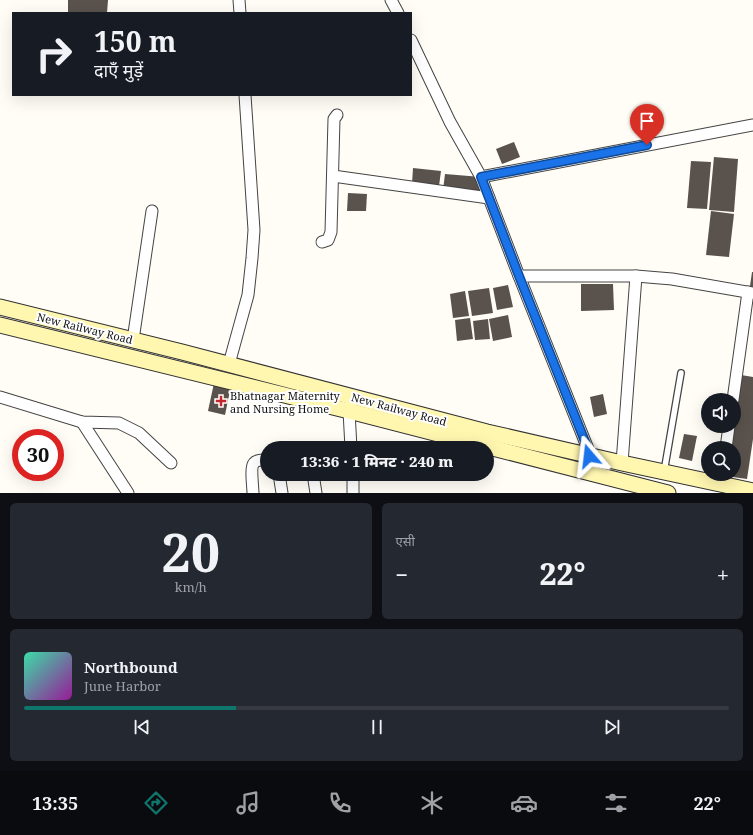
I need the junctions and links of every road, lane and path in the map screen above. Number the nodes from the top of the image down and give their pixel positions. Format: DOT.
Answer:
graph roads {
  1 [pos="239,0"];
  2 [pos="391,0"];
  3 [pos="240,12"];
  4 [pos="397,12"];
  5 [pos="412,42"];
  6 [pos="245,96"];
  7 [pos="337,115"];
  8 [pos="753,125"];
  9 [pos="332,176"];
  10 [pos="481,177"];
  11 [pos="489,198"];
  12 [pos="152,211"];
  13 [pos="322,242"];
  14 [pos="519,276"];
  15 [pos="636,276"];
  16 [pos="751,292"];
  17 [pos="0,306"];
  18 [pos="0,325"];
  19 [pos="133,340"];
  20 [pos="229,364"];
  21 [pos="681,374"];
  22 [pos="734,393"];
  23 [pos="0,397"];
  24 [pos="350,404"];
  25 [pos="82,422"];
  26 [pos="351,441"];
  27 [pos="589,456"];
  28 [pos="260,460"];
  29 [pos="171,463"];
  30 [pos="622,464"];
  31 [pos="588,472"];
  32 [pos="664,472"];
  33 [pos="701,477"];
  34 [pos="280,481"];
  35 [pos="314,481"];
  36 [pos="353,481"];
  37 [pos="726,481"];
  38 [pos="644,490"];
  39 [pos="753,491"];
  40 [pos="128,493"];
  41 [pos="253,493"];
  42 [pos="282,493"];
  43 [pos="316,493"];
  44 [pos="353,493"];
  45 [pos="668,493"];
  1 -- 3 [label="street"];
  2 -- 4 [label="street"];
  5 -- 10 [label="street"];
  6 -- 20 [label="street"];
  7 -- 9 [label="street"];
  8 -- 10 [label="street"];
  9 -- 11 [label="street"];
  9 -- 13 [label="street"];
  10 -- 11 [label="street"];
  11 -- 14 [label="street"];
  12 -- 19 [label="street"];
  14 -- 15 [label="street"];
  14 -- 27 [label="street"];
  15 -- 16 [label="street"];
  15 -- 30 [label="street"];
  16 -- 22 [label="street"];
  17 -- 19 [label="main road, New Railway Road"];
  18 -- 24 [label="main road, New Railway Road"];
  19 -- 20 [label="main road, New Railway Road"];
  20 -- 24 [label="main road, New Railway Road"];
  21 -- 32 [label="lane"];
  23 -- 25 [label="street"];
  24 -- 26 [label="street"];
  24 -- 27 [label="main road, New Railway Road"];
  24 -- 31 [label="main road, New Railway Road"];
  25 -- 29 [label="street"];
  25 -- 40 [label="street"];
  27 -- 30 [label="main road, New Railway Road"];
  27 -- 31 [label="street"];
  28 -- 41 [label="street"];
  30 -- 32 [label="main road, New Railway Road"];
  31 -- 38 [label="main road, New Railway Road"];
  32 -- 33 [label="main road, New Railway Road"];
  34 -- 42 [label="street"];
  35 -- 43 [label="street"];
  36 -- 44 [label="street"];
  37 -- 39 [label="main road, New Railway Road"];
  38 -- 45 [label="main road, New Railway Road"];
}
